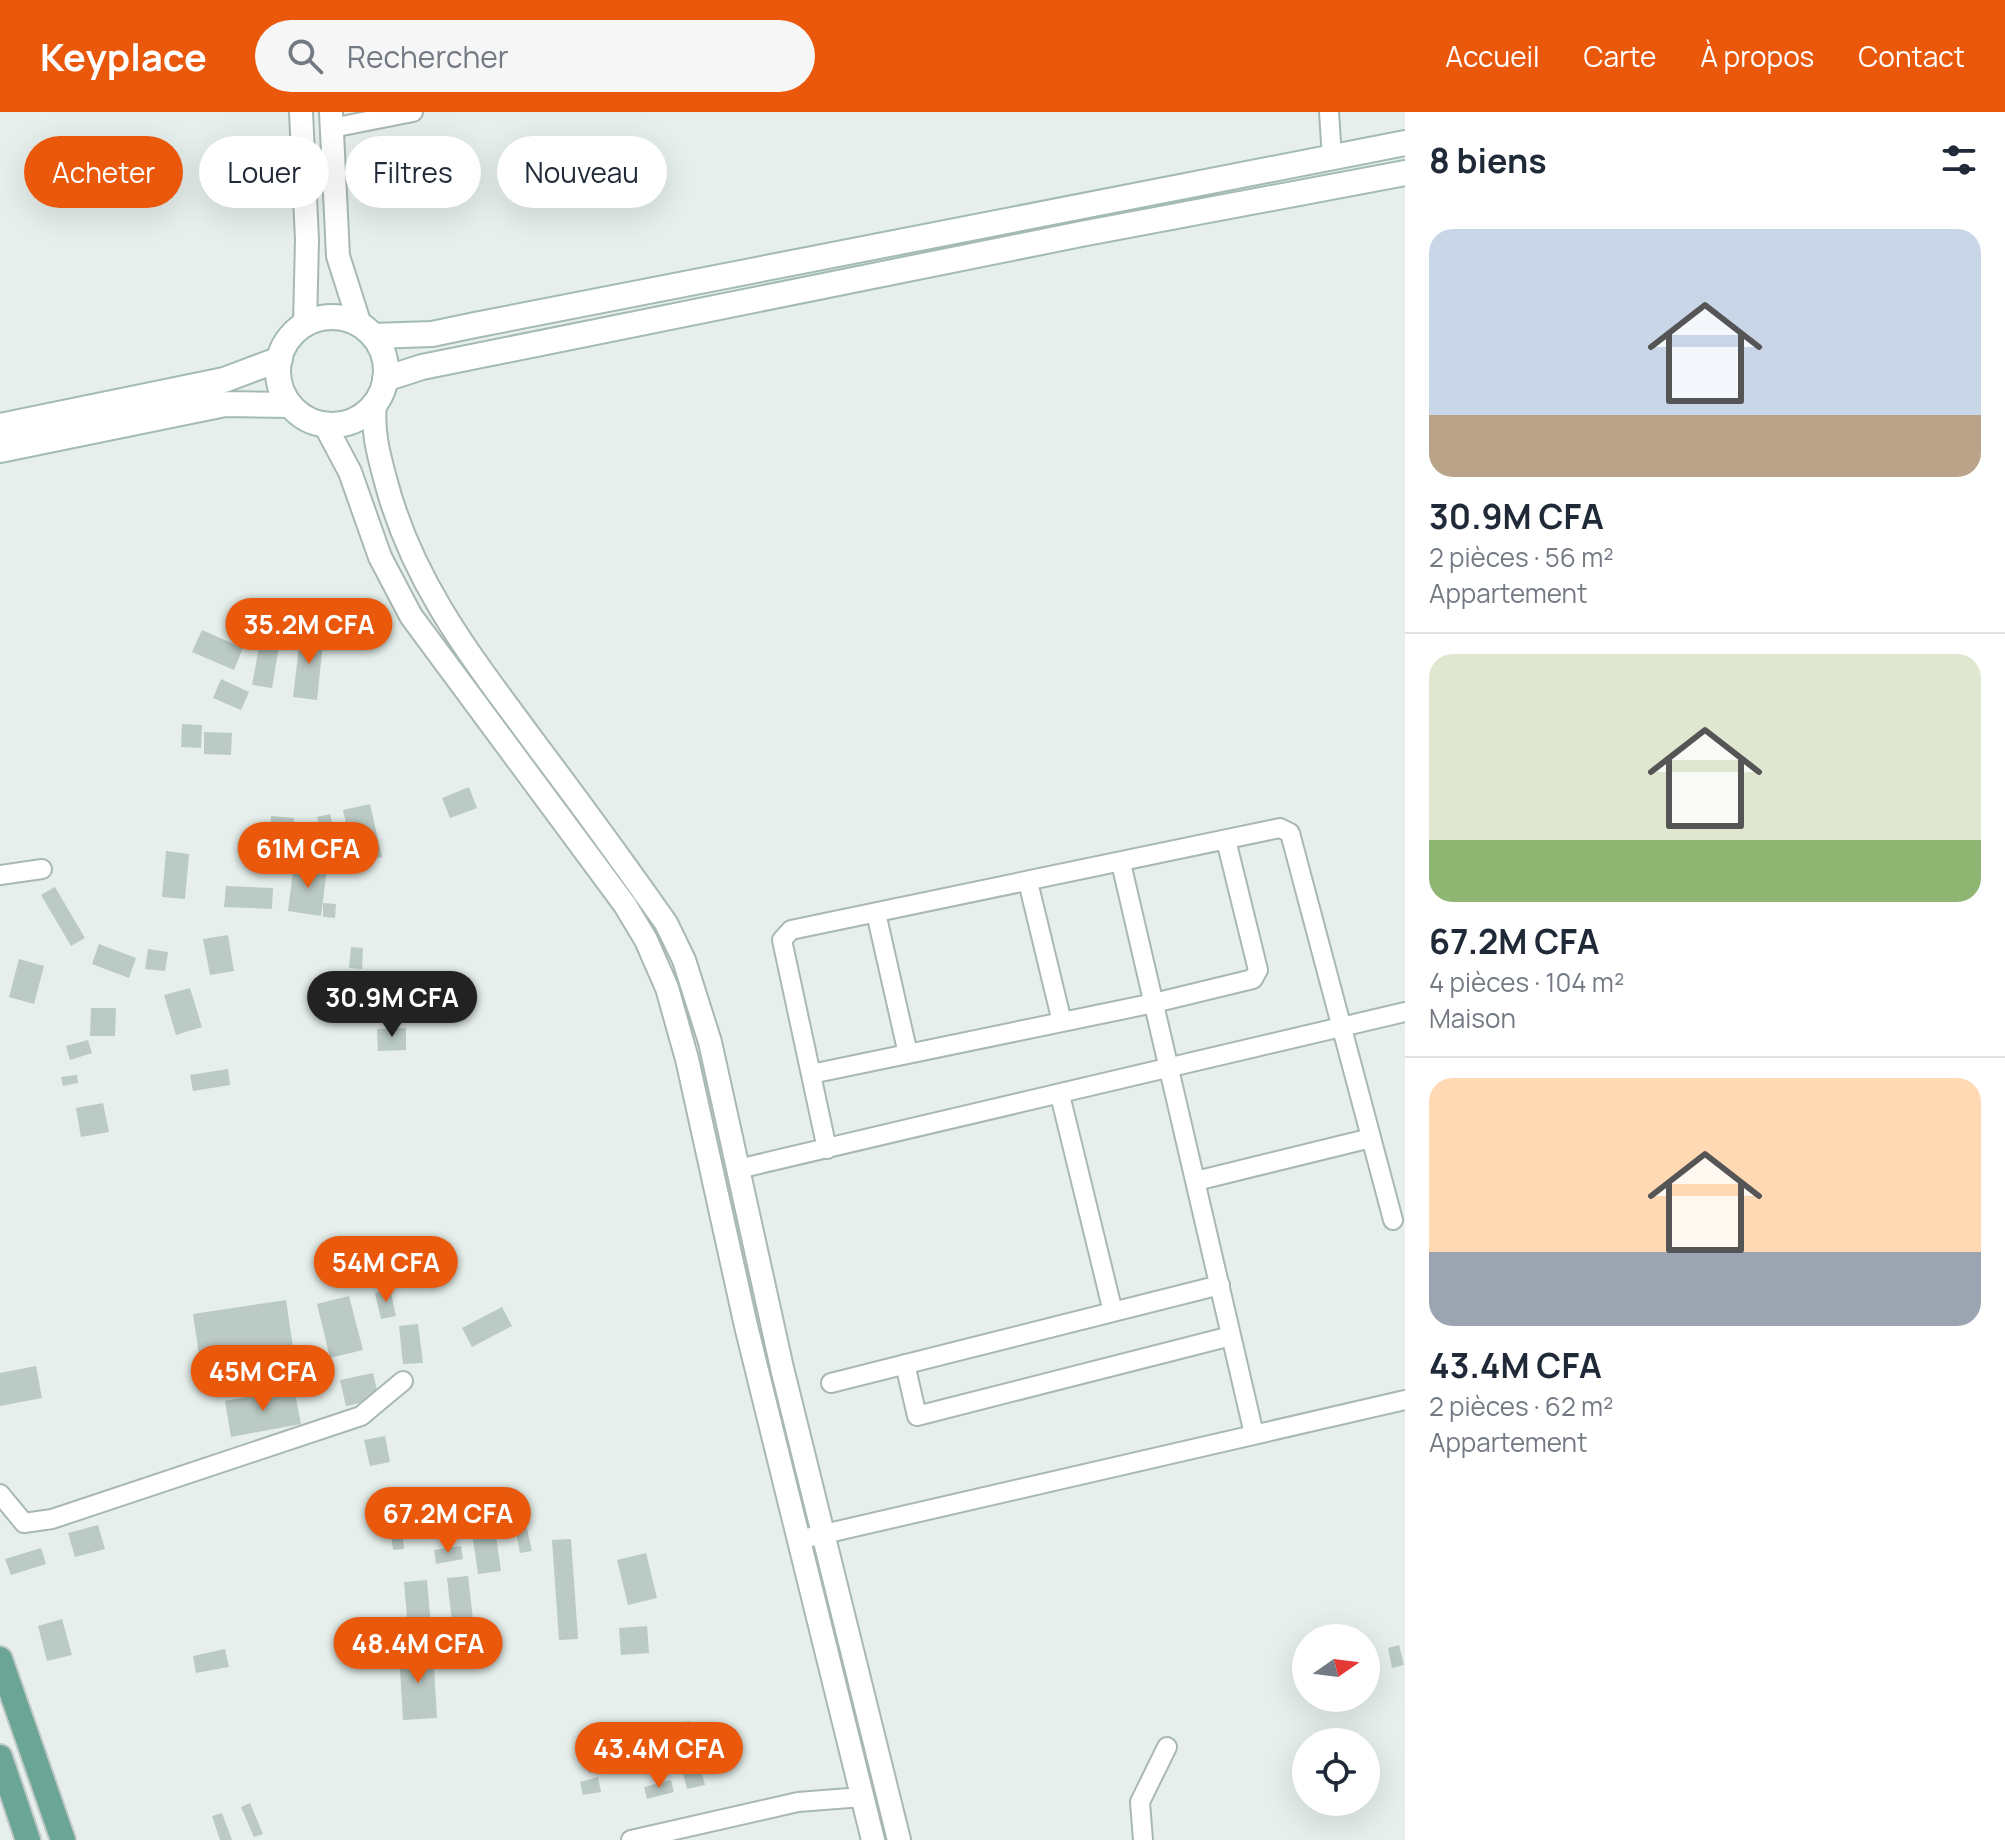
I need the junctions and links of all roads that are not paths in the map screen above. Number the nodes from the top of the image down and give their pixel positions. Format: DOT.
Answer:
graph roads {
  1 [pos="301,112"];
  2 [pos="1329,112"];
  3 [pos="404,113"];
  4 [pos="331,120"];
  5 [pos="1405,143"];
  6 [pos="1332,158"];
  7 [pos="1405,173"];
  8 [pos="305,325"];
  9 [pos="366,330"];
  10 [pos="280,359"];
  11 [pos="385,379"];
  12 [pos="290,405"];
  13 [pos="375,405"];
  14 [pos="325,425"];
  15 [pos="0,426"];
  16 [pos="0,450"];
  17 [pos="1226,840"];
  18 [pos="1121,863"];
  19 [pos="42,869"];
  20 [pos="0,875"];
  21 [pos="1028,882"];
  22 [pos="876,913"];
  23 [pos="1154,1003"];
  24 [pos="1405,1012"];
  25 [pos="1062,1022"];
  26 [pos="1341,1028"];
  27 [pos="908,1054"];
  28 [pos="1170,1070"];
  29 [pos="811,1074"];
  30 [pos="1060,1095"];
  31 [pos="1371,1138"];
  32 [pos="827,1149"];
  33 [pos="738,1169"];
  34 [pos="1196,1181"];
  35 [pos="1393,1220"];
  36 [pos="1220,1285"];
  37 [pos="1113,1312"];
  38 [pos="1231,1336"];
  39 [pos="905,1364"];
  40 [pos="403,1381"];
  41 [pos="831,1383"];
  42 [pos="1405,1400"];
  43 [pos="1254,1434"];
  44 [pos="0,1494"];
  45 [pos="823,1533"];
  46 [pos="798,1540"];
  47 [pos="0,1659"];
  48 [pos="1167,1747"];
  49 [pos="0,1757"];
  50 [pos="862,1797"];
  51 [pos="28,1840"];
  52 [pos="63,1840"];
  53 [pos="631,1840"];
  54 [pos="873,1840"];
  55 [pos="899,1840"];
  56 [pos="1143,1840"];
  1 -- 8 [label="street"];
  2 -- 6 [label="street"];
  3 -- 4 [label="street"];
  4 -- 9 [label="street"];
  5 -- 6 [label="main road"];
  6 -- 9 [label="main road"];
  7 -- 11 [label="main road"];
  8 -- 9 [label="main road"];
  8 -- 10 [label="main road"];
  9 -- 11 [label="main road"];
  10 -- 12 [label="main road"];
  10 -- 15 [label="main road"];
  11 -- 13 [label="main road"];
  12 -- 14 [label="main road"];
  12 -- 16 [label="main road"];
  13 -- 14 [label="main road"];
  13 -- 33 [label="street"];
  14 -- 46 [label="street"];
  17 -- 18 [label="street"];
  17 -- 23 [label="street"];
  17 -- 26 [label="street"];
  18 -- 21 [label="street"];
  18 -- 23 [label="street"];
  19 -- 20 [label="street"];
  21 -- 22 [label="street"];
  21 -- 25 [label="street"];
  22 -- 27 [label="street"];
  22 -- 29 [label="street"];
  23 -- 25 [label="street"];
  23 -- 28 [label="street"];
  24 -- 26 [label="street"];
  25 -- 27 [label="street"];
  26 -- 28 [label="street"];
  26 -- 31 [label="street"];
  27 -- 29 [label="street"];
  28 -- 30 [label="street"];
  28 -- 34 [label="street"];
  29 -- 32 [label="street"];
  30 -- 32 [label="street"];
  30 -- 37 [label="street"];
  31 -- 34 [label="street"];
  31 -- 35 [label="street"];
  32 -- 33 [label="street"];
  33 -- 45 [label="street"];
  34 -- 36 [label="street"];
  36 -- 37 [label="street"];
  36 -- 38 [label="street"];
  37 -- 39 [label="street"];
  38 -- 39 [label="street"];
  38 -- 43 [label="street"];
  39 -- 41 [label="street"];
  40 -- 44 [label="street"];
  42 -- 43 [label="street"];
  43 -- 45 [label="street"];
  45 -- 46 [label="street"];
  45 -- 55 [label="street"];
  46 -- 50 [label="street"];
  47 -- 52 [label="main road"];
  48 -- 56 [label="street"];
  49 -- 51 [label="main road"];
  50 -- 53 [label="street"];
  50 -- 54 [label="street"];
}
